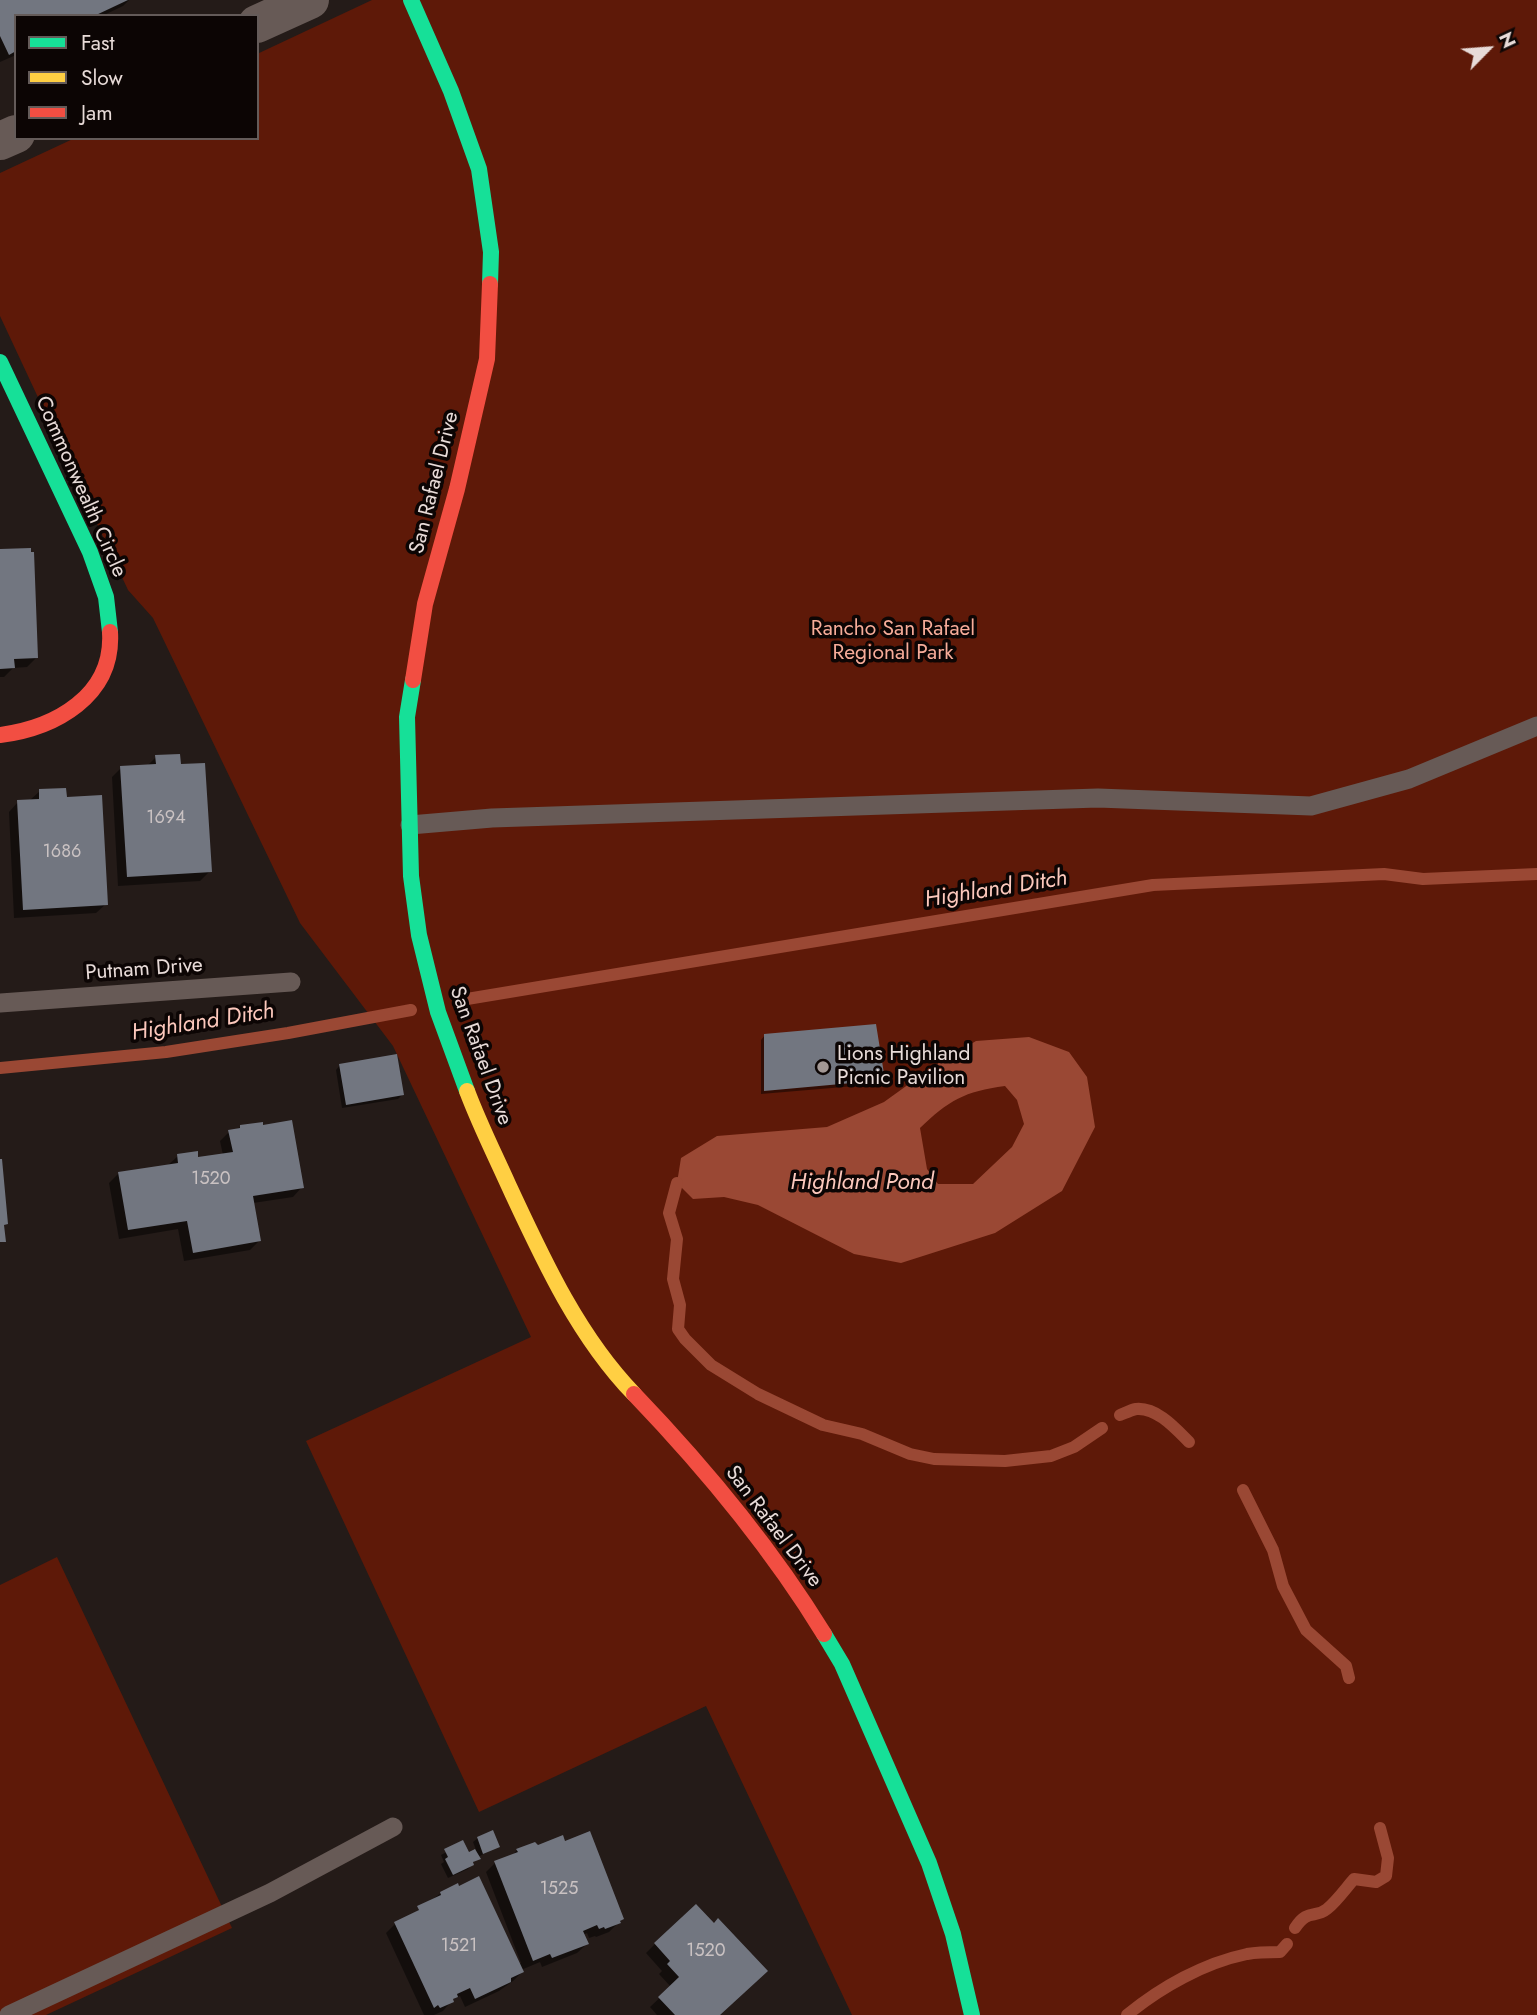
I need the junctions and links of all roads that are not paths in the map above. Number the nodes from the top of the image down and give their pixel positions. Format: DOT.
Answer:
graph roads {
  1 [pos="310,0"];
  2 [pos="411,0"];
  3 [pos="259,23"];
  4 [pos="0,362"];
  5 [pos="1537,726"];
  6 [pos="0,735"];
  7 [pos="410,825"];
  8 [pos="291,982"];
  9 [pos="0,1003"];
  10 [pos="393,1827"];
  11 [pos="9,2015"];
  12 [pos="972,2015"];
  1 -- 3 [label="street"];
  2 -- 7 [label="street, San Rafael Drive"];
  4 -- 6 [label="street, Commonwealth Circle"];
  5 -- 7 [label="lane"];
  7 -- 12 [label="street, San Rafael Drive"];
  8 -- 9 [label="lane, Putnam Drive"];
  10 -- 11 [label="lane"];
}
